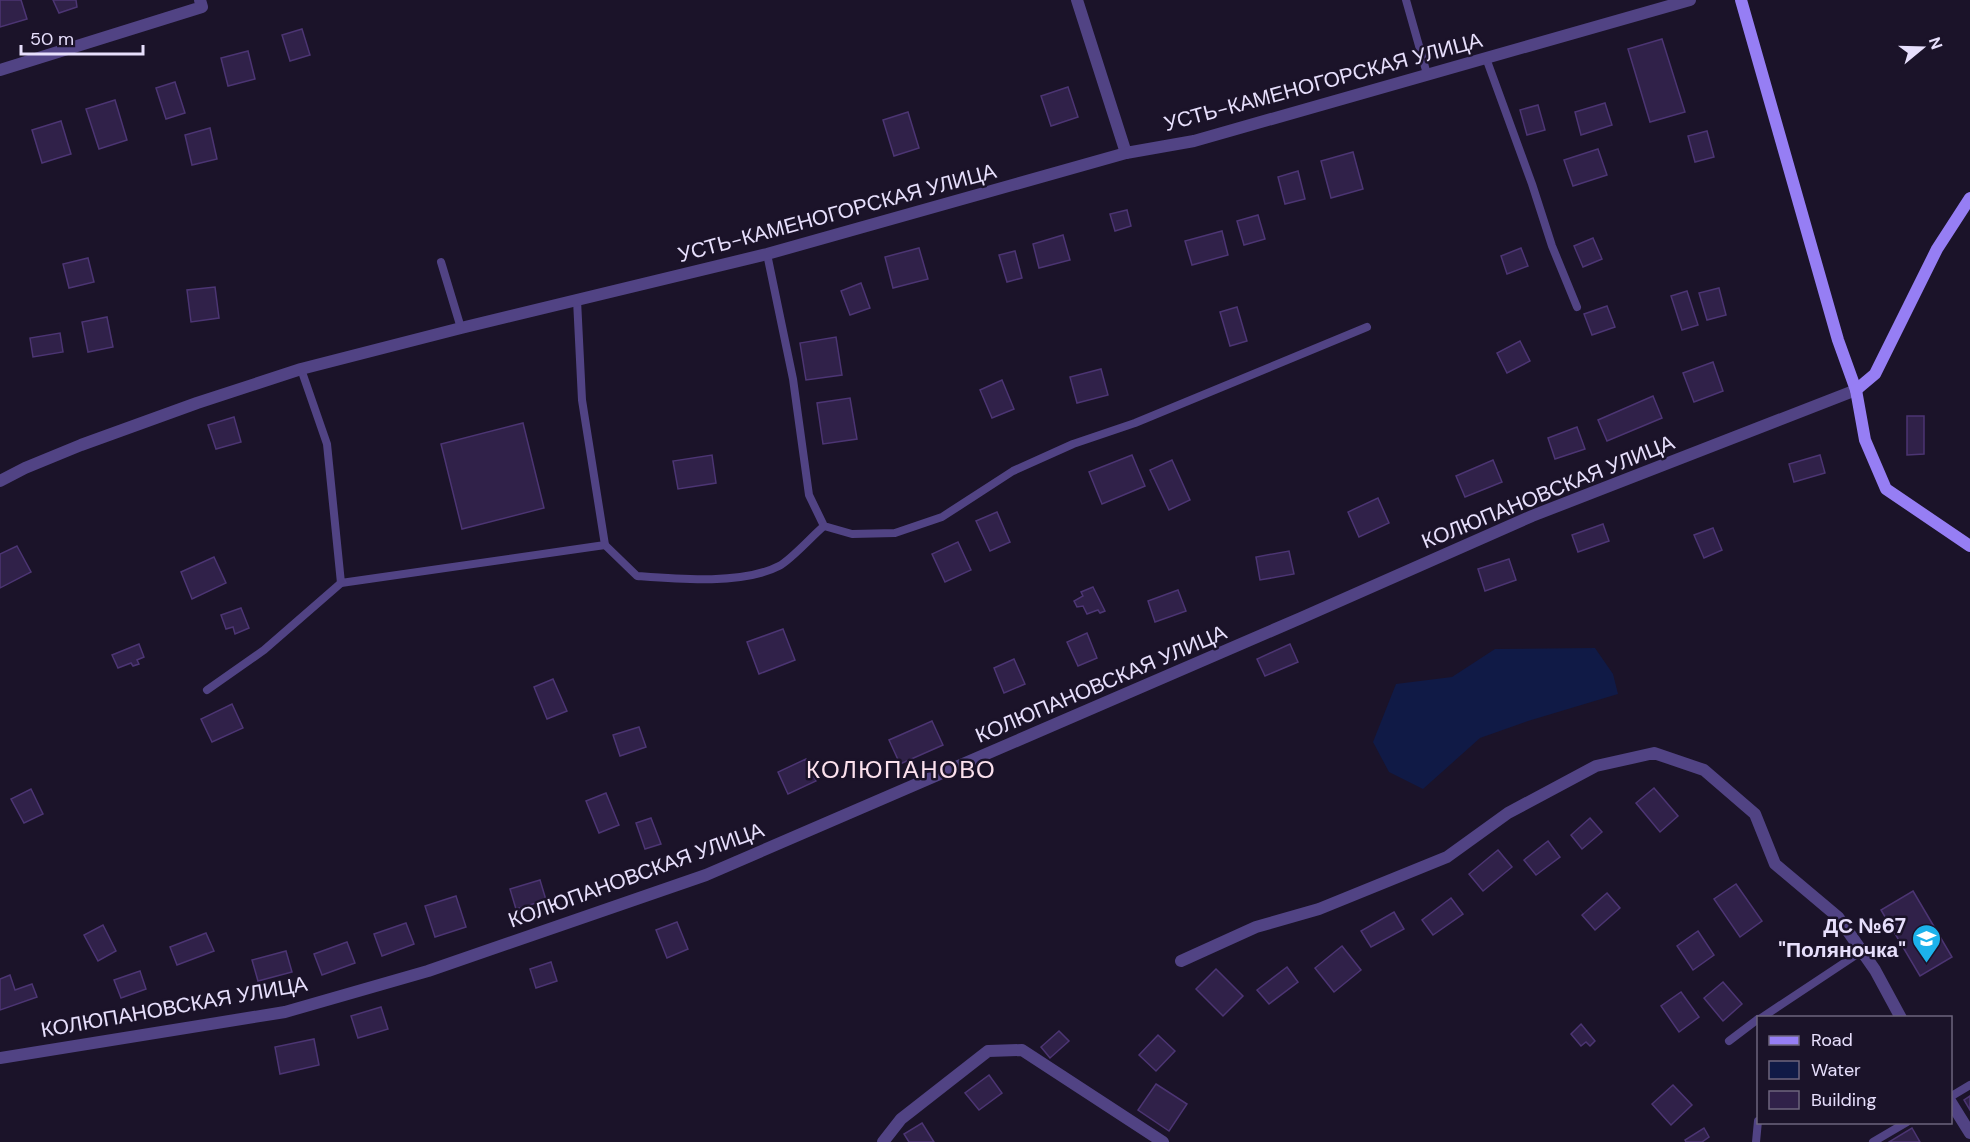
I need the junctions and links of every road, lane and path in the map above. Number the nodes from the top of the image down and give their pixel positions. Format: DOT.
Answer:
graph roads {
  1 [pos="1077,0"];
  2 [pos="1406,0"];
  3 [pos="1690,0"];
  4 [pos="1741,0"];
  5 [pos="201,3"];
  6 [pos="1486,58"];
  7 [pos="0,70"];
  8 [pos="1427,74"];
  9 [pos="1126,153"];
  10 [pos="1970,198"];
  11 [pos="767,254"];
  12 [pos="441,262"];
  13 [pos="577,300"];
  14 [pos="1577,307"];
  15 [pos="1367,327"];
  16 [pos="460,328"];
  17 [pos="301,369"];
  18 [pos="1856,390"];
  19 [pos="0,481"];
  20 [pos="824,526"];
  21 [pos="605,545"];
  22 [pos="1970,546"];
  23 [pos="341,583"];
  24 [pos="207,690"];
  25 [pos="1862,951"];
  26 [pos="1181,961"];
  27 [pos="1763,1016"];
  28 [pos="1900,1016"];
  29 [pos="1757,1020"];
  30 [pos="1729,1041"];
  31 [pos="0,1058"];
  32 [pos="1970,1085"];
  33 [pos="1952,1098"];
  34 [pos="1952,1102"];
  35 [pos="1758,1124"];
  36 [pos="1903,1124"];
  37 [pos="1970,1133"];
  38 [pos="883,1142"];
  39 [pos="1163,1142"];
  40 [pos="1756,1142"];
  41 [pos="1873,1142"];
  1 -- 9 [label="street"];
  2 -- 8 [label="lane"];
  3 -- 6 [label="street, УСТЬ-КАМЕНОГОРСКАЯ УЛИЦА"];
  4 -- 18 [label="street"];
  5 -- 7 [label="street"];
  6 -- 8 [label="street, УСТЬ-КАМЕНОГОРСКАЯ УЛИЦА"];
  6 -- 14 [label="lane"];
  8 -- 9 [label="street, УСТЬ-КАМЕНОГОРСКАЯ УЛИЦА"];
  9 -- 11 [label="street, УСТЬ-КАМЕНОГОРСКАЯ УЛИЦА"];
  10 -- 18 [label="street"];
  11 -- 13 [label="street, УСТЬ-КАМЕНОГОРСКАЯ УЛИЦА"];
  11 -- 20 [label="lane"];
  12 -- 16 [label="lane"];
  13 -- 16 [label="street, УСТЬ-КАМЕНОГОРСКАЯ УЛИЦА"];
  13 -- 21 [label="lane"];
  15 -- 20 [label="lane"];
  16 -- 17 [label="street, УСТЬ-КАМЕНОГОРСКАЯ УЛИЦА"];
  17 -- 19 [label="street, УСТЬ-КАМЕНОГОРСКАЯ УЛИЦА"];
  17 -- 23 [label="lane"];
  18 -- 22 [label="street"];
  18 -- 31 [label="street, КОЛЮПАНОВСКАЯ УЛИЦА"];
  20 -- 21 [label="lane"];
  21 -- 23 [label="lane"];
  23 -- 24 [label="lane"];
  25 -- 26 [label="street"];
  25 -- 27 [label="lane"];
  25 -- 28 [label="street"];
  29 -- 30 [label="lane"];
  32 -- 33 [label="lane"];
  34 -- 37 [label="street"];
  35 -- 40 [label="lane"];
  36 -- 41 [label="lane"];
  38 -- 39 [label="street"];
}
